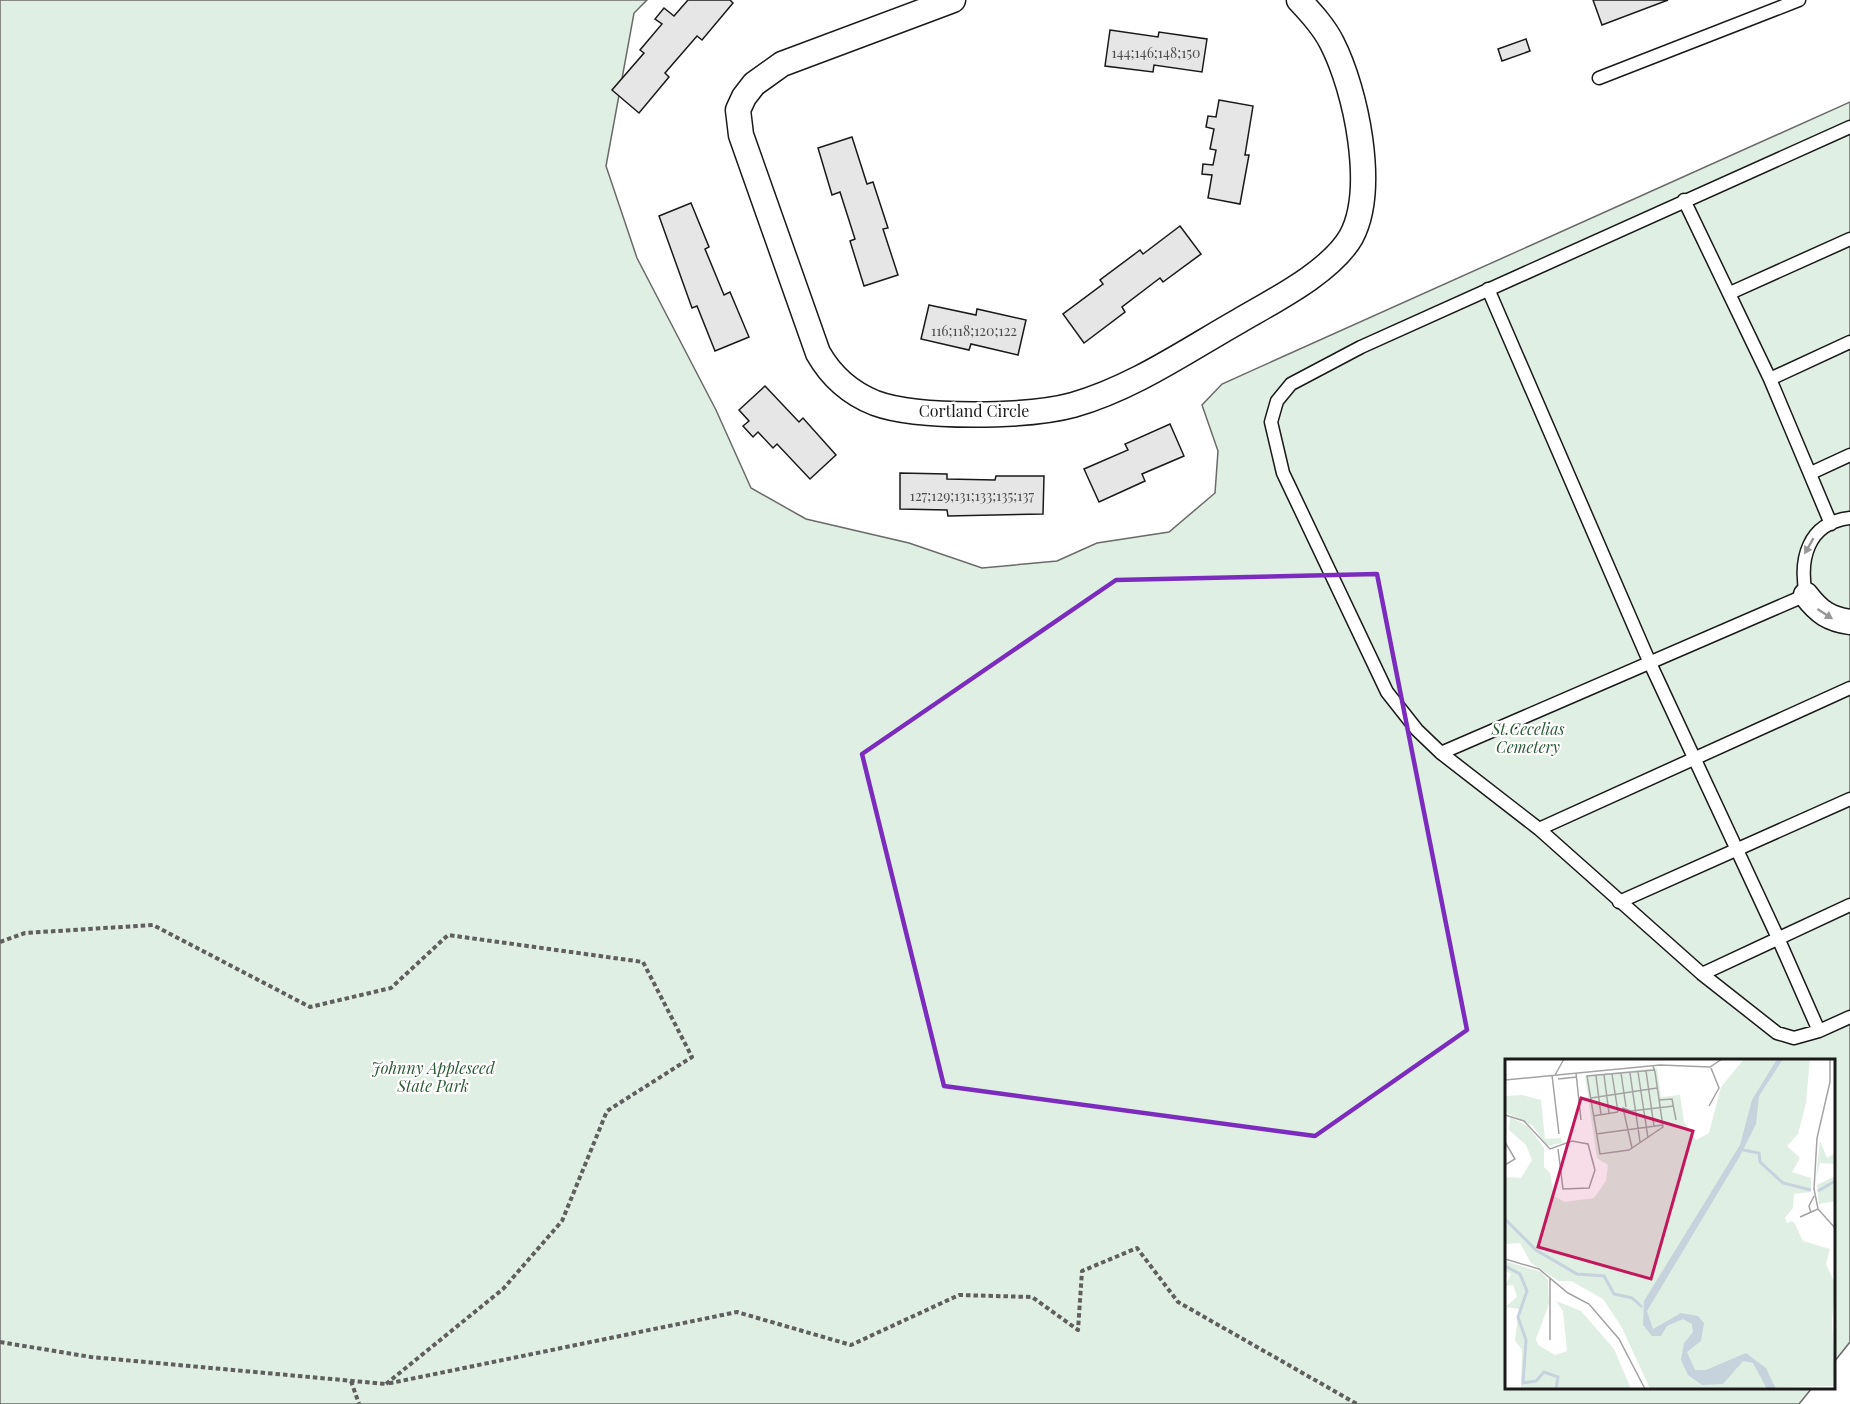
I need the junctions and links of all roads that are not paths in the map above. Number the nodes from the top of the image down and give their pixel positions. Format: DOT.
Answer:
graph roads {
  1 [pos="953,0"];
  2 [pos="1299,0"];
  3 [pos="1799,0"];
  4 [pos="1599,78"];
  5 [pos="1850,127"];
  6 [pos="1684,200"];
  7 [pos="1850,239"];
  8 [pos="1488,289"];
  9 [pos="1730,293"];
  10 [pos="1850,342"];
  11 [pos="1770,379"];
  12 [pos="1850,455"];
  13 [pos="1811,473"];
  14 [pos="1850,519"];
  15 [pos="1831,524"];
  16 [pos="1806,596"];
  17 [pos="1850,622"];
  18 [pos="1649,661"];
  19 [pos="1850,688"];
  20 [pos="1441,753"];
  21 [pos="1695,758"];
  22 [pos="1850,799"];
  23 [pos="1539,829"];
  24 [pos="1737,850"];
  25 [pos="1619,902"];
  26 [pos="1850,905"];
  27 [pos="1778,938"];
  28 [pos="1702,974"];
  29 [pos="1850,1017"];
  30 [pos="1819,1031"];
  1 -- 2 [label="street, Cortland Circle"];
  3 -- 4 [label="lane"];
  5 -- 6 [label="lane"];
  6 -- 8 [label="lane"];
  6 -- 9 [label="lane"];
  7 -- 9 [label="lane"];
  8 -- 18 [label="lane"];
  8 -- 20 [label="lane"];
  9 -- 11 [label="lane"];
  10 -- 11 [label="lane"];
  11 -- 13 [label="lane"];
  12 -- 13 [label="lane"];
  13 -- 15 [label="lane"];
  14 -- 15 [label="lane"];
  15 -- 16 [label="lane, one-way"];
  16 -- 17 [label="street, one-way"];
  16 -- 18 [label="lane"];
  18 -- 20 [label="lane"];
  18 -- 21 [label="lane"];
  19 -- 21 [label="lane"];
  20 -- 23 [label="lane"];
  21 -- 23 [label="lane"];
  21 -- 24 [label="lane"];
  22 -- 24 [label="lane"];
  23 -- 25 [label="lane"];
  24 -- 25 [label="lane"];
  24 -- 27 [label="lane"];
  25 -- 28 [label="lane"];
  26 -- 27 [label="lane"];
  27 -- 28 [label="lane"];
  27 -- 30 [label="lane"];
  28 -- 30 [label="lane"];
  29 -- 30 [label="lane"];
}
